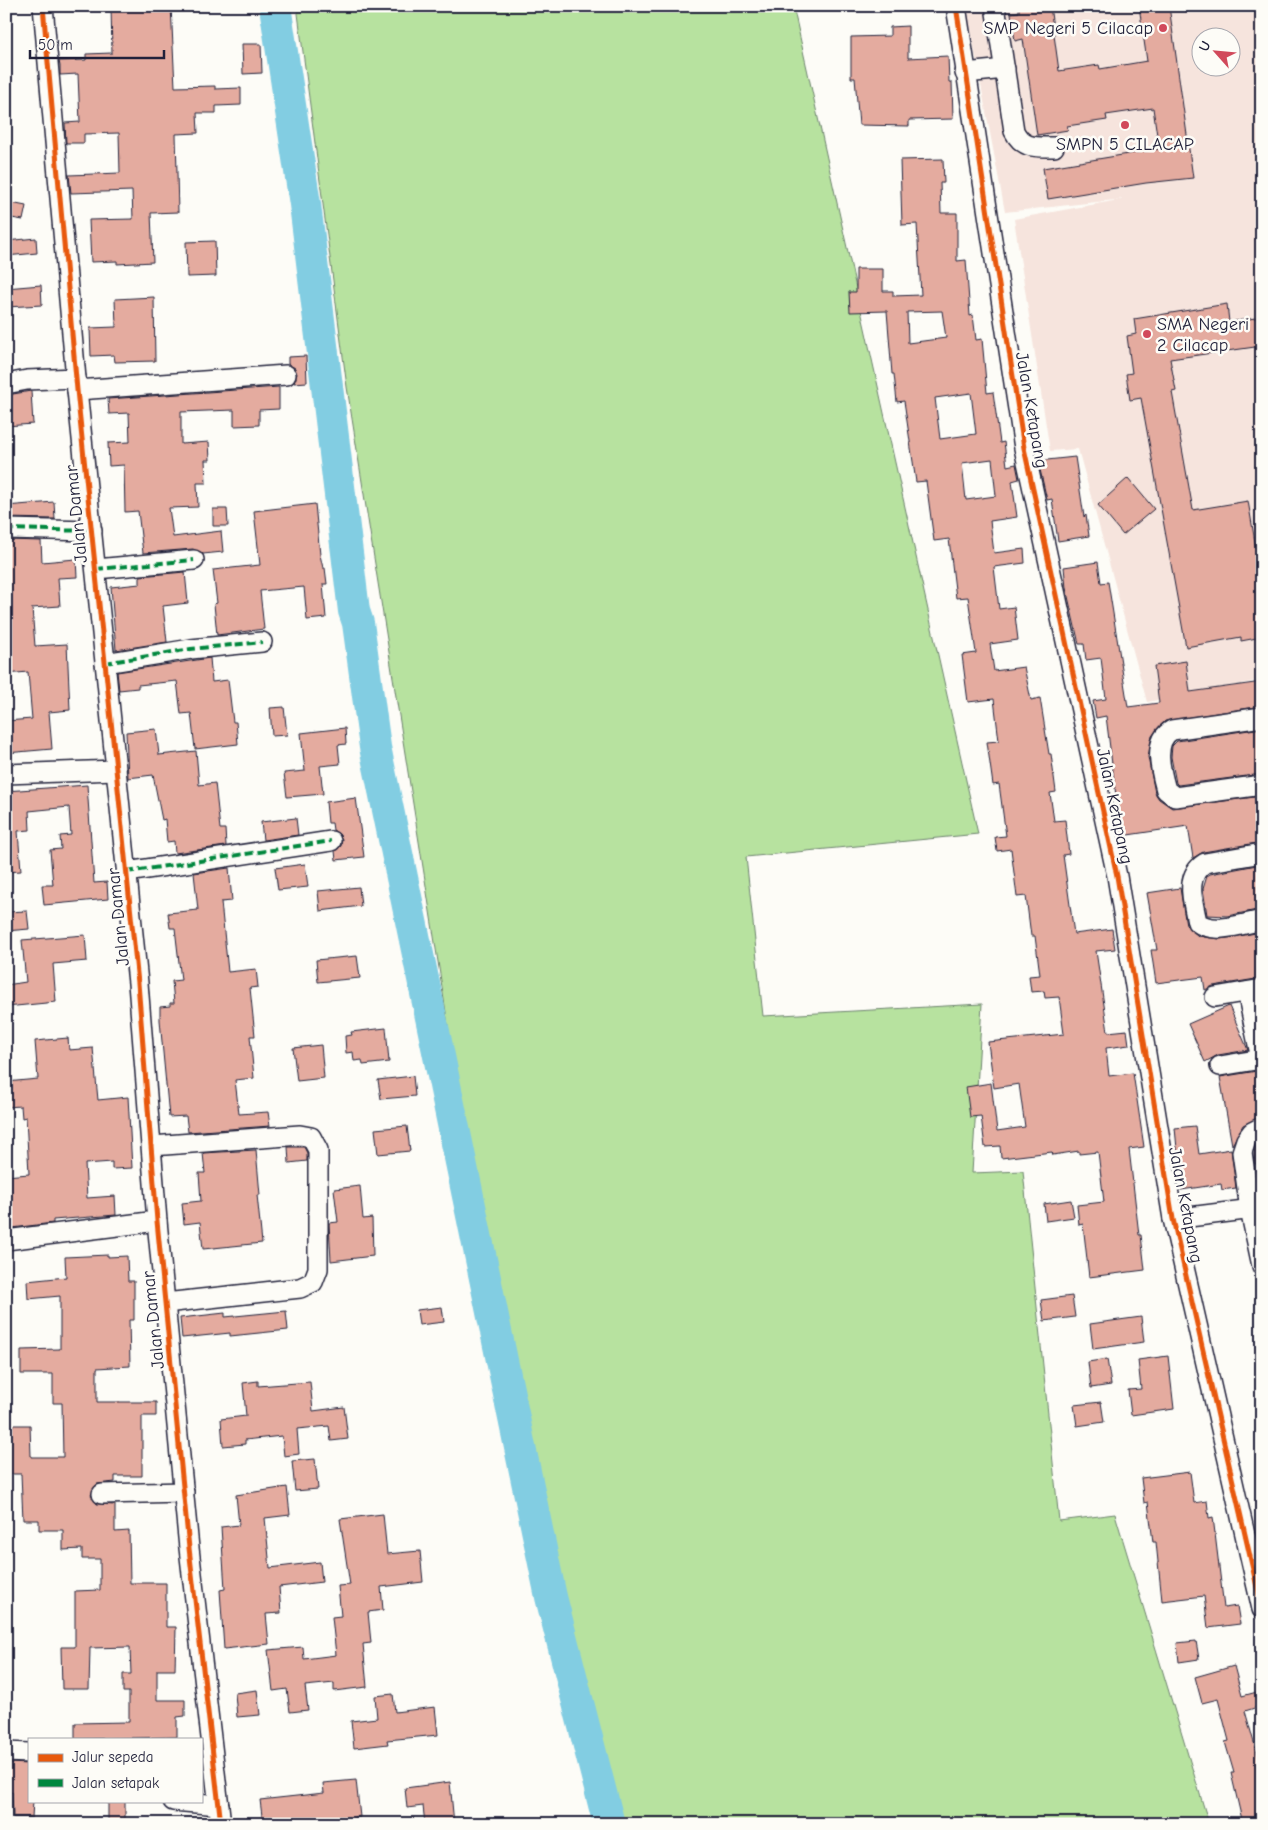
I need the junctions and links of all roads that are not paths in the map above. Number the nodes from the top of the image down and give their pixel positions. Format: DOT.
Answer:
graph roads {
  1 [pos="43,6"];
  2 [pos="956,6"];
  3 [pos="995,6"];
  4 [pos="1005,69"];
  5 [pos="965,72"];
  6 [pos="1054,147"];
  7 [pos="286,375"];
  8 [pos="6,384"];
  9 [pos="77,384"];
  10 [pos="6,529"];
  11 [pos="92,531"];
  12 [pos="194,560"];
  13 [pos="96,570"];
  14 [pos="262,642"];
  15 [pos="105,662"];
  16 [pos="1262,717"];
  17 [pos="116,770"];
  18 [pos="6,774"];
  19 [pos="1262,785"];
  20 [pos="331,841"];
  21 [pos="1262,853"];
  22 [pos="127,872"];
  23 [pos="1262,920"];
  24 [pos="1255,990"];
  25 [pos="1215,997"];
  26 [pos="1261,1059"];
  27 [pos="1220,1066"];
  28 [pos="1262,1127"];
  29 [pos="152,1146"];
  30 [pos="1256,1209"];
  31 [pos="1173,1219"];
  32 [pos="157,1222"];
  33 [pos="6,1240"];
  34 [pos="1262,1266"];
  35 [pos="165,1303"];
  36 [pos="184,1492"];
  37 [pos="102,1494"];
  38 [pos="1262,1609"];
  39 [pos="6,1752"];
  40 [pos="207,1752"];
  41 [pos="28,1753"];
  42 [pos="184,1802"];
  43 [pos="219,1805"];
  44 [pos="221,1824"];
  1 -- 9 [label="street, Jalan Damar"];
  2 -- 5 [label="street, Jalan Ketapang"];
  3 -- 4 [label="street"];
  4 -- 5 [label="street"];
  4 -- 6 [label="street"];
  5 -- 31 [label="street, Jalan Ketapang"];
  7 -- 9 [label="street"];
  8 -- 9 [label="street"];
  9 -- 11 [label="street, Jalan Damar"];
  10 -- 11 [label="street"];
  11 -- 13 [label="street, Jalan Damar"];
  12 -- 13 [label="street"];
  13 -- 15 [label="street, Jalan Damar"];
  14 -- 15 [label="street"];
  15 -- 17 [label="street, Jalan Damar"];
  16 -- 19 [label="street"];
  17 -- 18 [label="street"];
  17 -- 22 [label="street, Jalan Damar"];
  20 -- 22 [label="street"];
  21 -- 23 [label="street"];
  22 -- 29 [label="street, Jalan Damar"];
  24 -- 25 [label="street"];
  24 -- 26 [label="street"];
  26 -- 27 [label="street"];
  28 -- 30 [label="street"];
  29 -- 32 [label="street, Jalan Damar"];
  29 -- 35 [label="street"];
  30 -- 31 [label="street"];
  30 -- 34 [label="street"];
  31 -- 38 [label="street, Jalan Ketapang"];
  32 -- 33 [label="street"];
  32 -- 35 [label="street, Jalan Damar"];
  35 -- 36 [label="street, Jalan Damar"];
  36 -- 37 [label="street"];
  36 -- 40 [label="street, Jalan Damar"];
  39 -- 41 [label="street"];
  40 -- 43 [label="street, Jalan Damar"];
  42 -- 43 [label="street"];
  43 -- 44 [label="street, Jalan Damar"];
}
